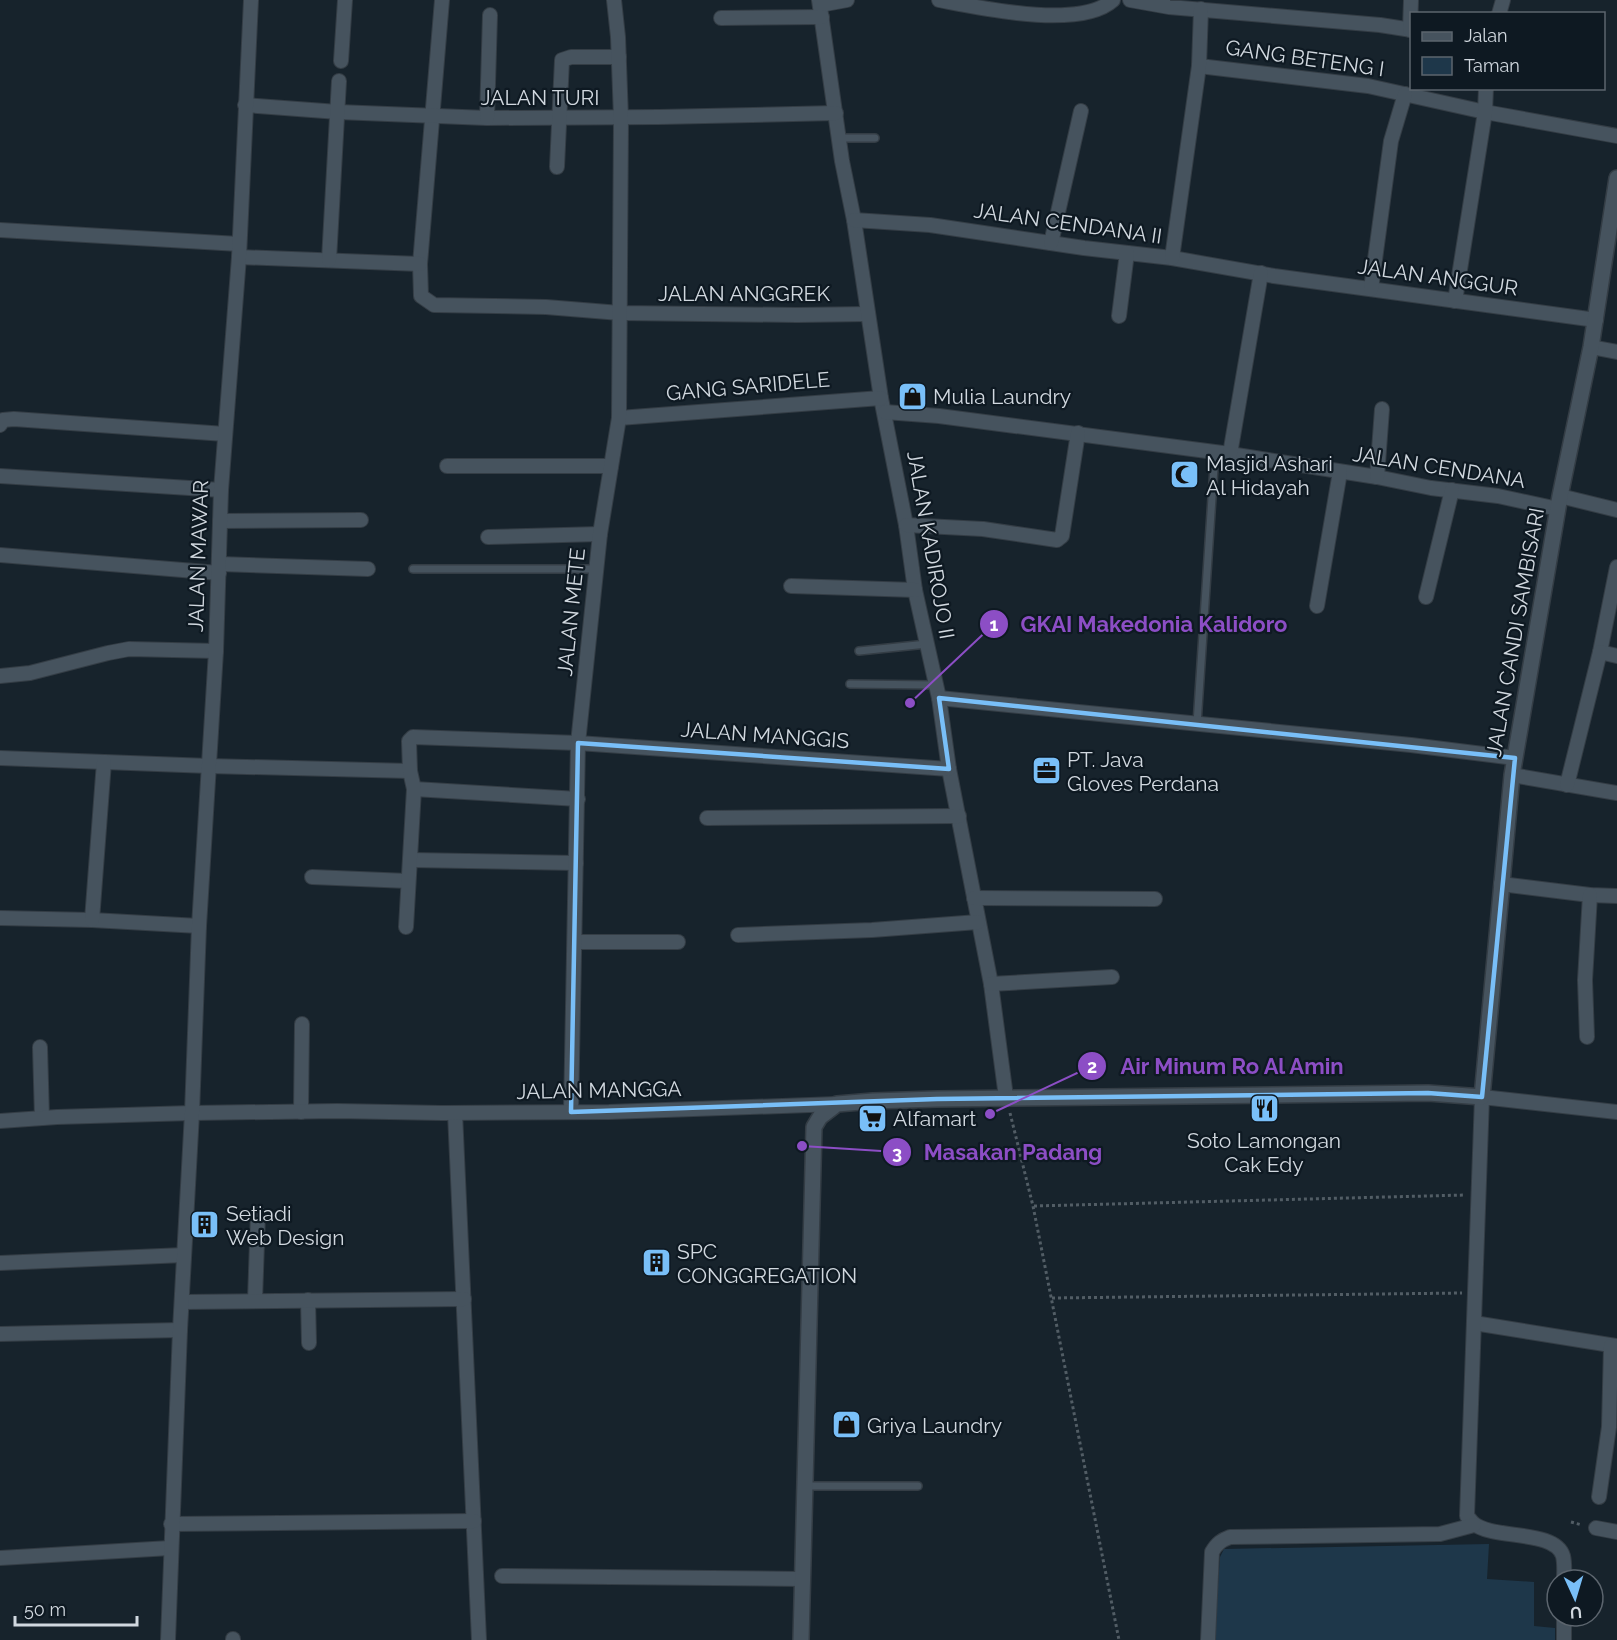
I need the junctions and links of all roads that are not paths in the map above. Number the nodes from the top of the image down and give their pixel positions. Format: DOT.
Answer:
graph roads {
  1 [pos="251,0"];
  2 [pos="345,0"];
  3 [pos="442,0"];
  4 [pos="614,0"];
  5 [pos="847,0"];
  6 [pos="939,0"];
  7 [pos="1113,0"];
  8 [pos="1130,0"];
  9 [pos="820,7"];
  10 [pos="1201,9"];
  11 [pos="490,15"];
  12 [pos="721,18"];
  13 [pos="1410,30"];
  14 [pos="619,57"];
  15 [pos="341,61"];
  16 [pos="1199,66"];
  17 [pos="339,81"];
  18 [pos="1486,90"];
  19 [pos="1405,94"];
  20 [pos="1431,94"];
  21 [pos="244,105"];
  22 [pos="1081,111"];
  23 [pos="338,112"];
  24 [pos="1485,112"];
  25 [pos="836,113"];
  26 [pos="431,116"];
  27 [pos="559,117"];
  28 [pos="487,118"];
  29 [pos="621,118"];
  30 [pos="1617,136"];
  31 [pos="839,138"];
  32 [pos="874,138"];
  33 [pos="557,167"];
  34 [pos="1617,178"];
  35 [pos="854,220"];
  36 [pos="0,230"];
  37 [pos="1051,243"];
  38 [pos="239,250"];
  39 [pos="1127,253"];
  40 [pos="1172,258"];
  41 [pos="329,260"];
  42 [pos="420,264"];
  43 [pos="1268,275"];
  44 [pos="1371,289"];
  45 [pos="1455,301"];
  46 [pos="620,313"];
  47 [pos="868,314"];
  48 [pos="1119,316"];
  49 [pos="1596,320"];
  50 [pos="1591,347"];
  51 [pos="1617,352"];
  52 [pos="881,398"];
  53 [pos="1382,409"];
  54 [pos="885,412"];
  55 [pos="619,418"];
  56 [pos="0,425"];
  57 [pos="225,434"];
  58 [pos="1078,434"];
  59 [pos="1215,452"];
  60 [pos="1230,454"];
  61 [pos="447,465"];
  62 [pos="611,466"];
  63 [pos="1341,472"];
  64 [pos="0,476"];
  65 [pos="1377,477"];
  66 [pos="221,490"];
  67 [pos="1452,490"];
  68 [pos="1559,503"];
  69 [pos="1617,510"];
  70 [pos="361,520"];
  71 [pos="220,521"];
  72 [pos="906,525"];
  73 [pos="600,534"];
  74 [pos="488,537"];
  75 [pos="0,555"];
  76 [pos="1617,567"];
  77 [pos="219,568"];
  78 [pos="368,569"];
  79 [pos="414,569"];
  80 [pos="597,569"];
  81 [pos="791,586"];
  82 [pos="915,590"];
  83 [pos="1426,597"];
  84 [pos="1317,606"];
  85 [pos="927,644"];
  86 [pos="216,651"];
  87 [pos="859,651"];
  88 [pos="1600,652"];
  89 [pos="1617,656"];
  90 [pos="0,676"];
  91 [pos="850,684"];
  92 [pos="937,691"];
  93 [pos="1197,724"];
  94 [pos="579,743"];
  95 [pos="0,758"];
  96 [pos="1515,758"];
  97 [pos="104,762"];
  98 [pos="209,766"];
  99 [pos="949,769"];
  100 [pos="410,771"];
  101 [pos="1512,775"];
  102 [pos="1567,785"];
  103 [pos="414,789"];
  104 [pos="1617,793"];
  105 [pos="578,799"];
  106 [pos="959,816"];
  107 [pos="707,818"];
  108 [pos="411,860"];
  109 [pos="576,863"];
  110 [pos="312,877"];
  111 [pos="408,881"];
  112 [pos="1501,884"];
  113 [pos="1590,895"];
  114 [pos="1617,896"];
  115 [pos="974,898"];
  116 [pos="1155,899"];
  117 [pos="0,918"];
  118 [pos="92,920"];
  119 [pos="978,922"];
  120 [pos="199,926"];
  121 [pos="406,927"];
  122 [pos="738,935"];
  123 [pos="575,942"];
  124 [pos="678,942"];
  125 [pos="1112,977"];
  126 [pos="991,984"];
  127 [pos="302,1024"];
  128 [pos="1587,1037"];
  129 [pos="40,1047"];
  130 [pos="1006,1097"];
  131 [pos="1482,1097"];
  132 [pos="837,1104"];
  133 [pos="301,1112"];
  134 [pos="571,1112"];
  135 [pos="1617,1112"];
  136 [pos="192,1113"];
  137 [pos="455,1113"];
  138 [pos="42,1118"];
  139 [pos="0,1121"];
  140 [pos="258,1215"];
  141 [pos="184,1255"];
  142 [pos="0,1263"];
  143 [pos="464,1299"];
  144 [pos="255,1300"];
  145 [pos="308,1300"];
  146 [pos="182,1302"];
  147 [pos="1474,1323"];
  148 [pos="180,1330"];
  149 [pos="0,1335"];
  150 [pos="309,1343"];
  151 [pos="1614,1346"];
  152 [pos="1613,1430"];
  153 [pos="804,1486"];
  154 [pos="918,1486"];
  155 [pos="1599,1497"];
  156 [pos="474,1521"];
  157 [pos="171,1524"];
  158 [pos="1474,1525"];
  159 [pos="1596,1528"];
  160 [pos="1617,1532"];
  161 [pos="170,1548"];
  162 [pos="0,1558"];
  163 [pos="1564,1568"];
  164 [pos="502,1576"];
  165 [pos="802,1579"];
  166 [pos="168,1640"];
  167 [pos="479,1640"];
  168 [pos="801,1640"];
  169 [pos="1208,1640"];
  1 -- 21 [label="street, JALAN MAWAR"];
  2 -- 15 [label="street"];
  3 -- 26 [label="street"];
  4 -- 14 [label="street"];
  5 -- 9 [label="street"];
  6 -- 7 [label="street"];
  8 -- 10 [label="street"];
  9 -- 12 [label="street"];
  9 -- 25 [label="street, JALAN KADIROJO II"];
  10 -- 13 [label="street"];
  10 -- 16 [label="street"];
  11 -- 28 [label="street"];
  14 -- 27 [label="street"];
  14 -- 29 [label="street"];
  16 -- 19 [label="street, GANG BETENG I"];
  16 -- 40 [label="street"];
  17 -- 23 [label="street"];
  18 -- 24 [label="street"];
  19 -- 20 [label="street, GANG BETENG I"];
  19 -- 44 [label="street"];
  20 -- 24 [label="street, GANG BETENG I"];
  21 -- 23 [label="street, JALAN TURI"];
  21 -- 38 [label="street, JALAN MAWAR"];
  22 -- 37 [label="street"];
  23 -- 26 [label="street, JALAN TURI"];
  23 -- 41 [label="street"];
  24 -- 30 [label="street, GANG BETENG I"];
  24 -- 45 [label="street"];
  25 -- 29 [label="street, JALAN TURI"];
  25 -- 31 [label="street, JALAN KADIROJO II"];
  26 -- 28 [label="street, JALAN TURI"];
  26 -- 42 [label="street"];
  27 -- 28 [label="street, JALAN TURI"];
  27 -- 29 [label="street, JALAN TURI"];
  27 -- 33 [label="street"];
  29 -- 46 [label="street, JALAN METE"];
  31 -- 32 [label="lane"];
  31 -- 35 [label="street, JALAN KADIROJO II"];
  34 -- 49 [label="street, JALAN CANDI SAMBISARI"];
  35 -- 37 [label="street, JALAN CENDANA II"];
  35 -- 47 [label="street, JALAN KADIROJO II"];
  36 -- 38 [label="street"];
  37 -- 39 [label="street, JALAN CENDANA II"];
  38 -- 41 [label="street"];
  38 -- 57 [label="street, JALAN MAWAR"];
  39 -- 40 [label="street, JALAN CENDANA II"];
  39 -- 48 [label="street"];
  40 -- 43 [label="street, JALAN CENDANA II"];
  41 -- 42 [label="street"];
  42 -- 46 [label="street, JALAN ANGGREK"];
  43 -- 44 [label="street, JALAN ANGGUR"];
  43 -- 60 [label="street"];
  44 -- 45 [label="street, JALAN ANGGUR"];
  45 -- 49 [label="street, JALAN ANGGUR"];
  46 -- 47 [label="street, JALAN ANGGREK"];
  46 -- 55 [label="street, JALAN METE"];
  47 -- 52 [label="street, JALAN KADIROJO II"];
  49 -- 50 [label="street, JALAN CANDI SAMBISARI"];
  50 -- 51 [label="street"];
  50 -- 68 [label="street, JALAN CANDI SAMBISARI"];
  52 -- 54 [label="street, JALAN KADIROJO II"];
  52 -- 55 [label="street, GANG SARIDELE"];
  53 -- 65 [label="street"];
  54 -- 58 [label="street, JALAN CENDANA"];
  54 -- 72 [label="street, JALAN KADIROJO II"];
  55 -- 62 [label="street, JALAN METE"];
  56 -- 57 [label="street"];
  57 -- 66 [label="street, JALAN MAWAR"];
  58 -- 59 [label="street, JALAN CENDANA"];
  58 -- 72 [label="street"];
  59 -- 60 [label="street, JALAN CENDANA"];
  59 -- 93 [label="lane"];
  60 -- 63 [label="street, JALAN CENDANA"];
  61 -- 62 [label="street"];
  62 -- 73 [label="street, JALAN METE"];
  63 -- 65 [label="street, JALAN CENDANA"];
  63 -- 84 [label="street"];
  64 -- 66 [label="street"];
  65 -- 67 [label="street, JALAN CENDANA"];
  66 -- 71 [label="street, JALAN MAWAR"];
  67 -- 68 [label="street, JALAN CENDANA"];
  67 -- 83 [label="street"];
  68 -- 69 [label="street, JALAN CENDANA"];
  68 -- 96 [label="street, JALAN CANDI SAMBISARI"];
  70 -- 71 [label="street"];
  71 -- 77 [label="street, JALAN MAWAR"];
  72 -- 82 [label="street, JALAN KADIROJO II"];
  73 -- 74 [label="street"];
  73 -- 80 [label="street, JALAN METE"];
  75 -- 77 [label="street"];
  76 -- 88 [label="street"];
  77 -- 78 [label="street"];
  77 -- 86 [label="street, JALAN MAWAR"];
  79 -- 80 [label="lane"];
  80 -- 94 [label="street, JALAN METE"];
  81 -- 82 [label="street"];
  82 -- 85 [label="street, JALAN KADIROJO II"];
  85 -- 87 [label="lane"];
  85 -- 92 [label="street, JALAN KADIROJO II"];
  86 -- 90 [label="street"];
  86 -- 98 [label="street, JALAN MAWAR"];
  88 -- 89 [label="street"];
  88 -- 102 [label="street"];
  91 -- 92 [label="lane"];
  92 -- 93 [label="street"];
  92 -- 99 [label="street, JALAN KADIROJO II"];
  93 -- 96 [label="street"];
  94 -- 99 [label="street, JALAN MANGGIS"];
  94 -- 100 [label="street, JALAN MANGGIS"];
  94 -- 105 [label="street, JALAN METE"];
  95 -- 97 [label="street"];
  96 -- 101 [label="street, JALAN CANDI SAMBISARI"];
  97 -- 98 [label="street"];
  97 -- 118 [label="street"];
  98 -- 100 [label="street"];
  98 -- 120 [label="street, JALAN MAWAR"];
  99 -- 106 [label="street, JALAN KADIROJO II"];
  100 -- 103 [label="street"];
  101 -- 102 [label="street"];
  101 -- 112 [label="street, JALAN CANDI SAMBISARI"];
  102 -- 104 [label="street"];
  103 -- 105 [label="street"];
  103 -- 108 [label="street"];
  105 -- 109 [label="street, JALAN METE"];
  106 -- 107 [label="street"];
  106 -- 115 [label="street, JALAN KADIROJO II"];
  108 -- 109 [label="street"];
  108 -- 111 [label="street"];
  109 -- 123 [label="street, JALAN METE"];
  110 -- 111 [label="street"];
  111 -- 121 [label="street"];
  112 -- 113 [label="street"];
  112 -- 131 [label="street, JALAN CANDI SAMBISARI"];
  113 -- 114 [label="street"];
  113 -- 128 [label="street"];
  115 -- 116 [label="street"];
  115 -- 119 [label="street, JALAN KADIROJO II"];
  117 -- 118 [label="street"];
  118 -- 120 [label="street"];
  119 -- 122 [label="street"];
  119 -- 126 [label="street, JALAN KADIROJO II"];
  120 -- 136 [label="street, JALAN MAWAR"];
  123 -- 124 [label="street"];
  123 -- 134 [label="street, JALAN METE"];
  125 -- 126 [label="street"];
  126 -- 130 [label="street, JALAN KADIROJO II"];
  127 -- 133 [label="street"];
  129 -- 138 [label="street"];
  130 -- 131 [label="street, JALAN MANGGA"];
  130 -- 132 [label="street, JALAN MANGGA"];
  131 -- 135 [label="street"];
  131 -- 147 [label="street"];
  132 -- 134 [label="street, JALAN MANGGA"];
  132 -- 153 [label="street"];
  133 -- 136 [label="street, JALAN MANGGA"];
  133 -- 137 [label="street, JALAN MANGGA"];
  134 -- 137 [label="street, JALAN MANGGA"];
  136 -- 138 [label="street, JALAN MANGGA"];
  136 -- 141 [label="street, JALAN MAWAR"];
  137 -- 143 [label="street"];
  138 -- 139 [label="street, JALAN MANGGA"];
  140 -- 144 [label="street"];
  141 -- 142 [label="street"];
  141 -- 146 [label="street, JALAN MAWAR"];
  143 -- 145 [label="street"];
  143 -- 156 [label="street"];
  144 -- 145 [label="street"];
  144 -- 146 [label="street"];
  145 -- 150 [label="street"];
  146 -- 148 [label="street, JALAN MAWAR"];
  147 -- 151 [label="street"];
  147 -- 158 [label="street"];
  148 -- 149 [label="street"];
  148 -- 157 [label="street, JALAN MAWAR"];
  151 -- 152 [label="street"];
  152 -- 155 [label="street"];
  153 -- 154 [label="lane"];
  153 -- 165 [label="street"];
  156 -- 157 [label="street"];
  156 -- 167 [label="street"];
  157 -- 161 [label="street, JALAN MAWAR"];
  158 -- 163 [label="street"];
  158 -- 169 [label="street"];
  159 -- 160 [label="street"];
  161 -- 162 [label="street"];
  161 -- 166 [label="street, JALAN MAWAR"];
  164 -- 165 [label="street"];
  165 -- 168 [label="street"];
}
